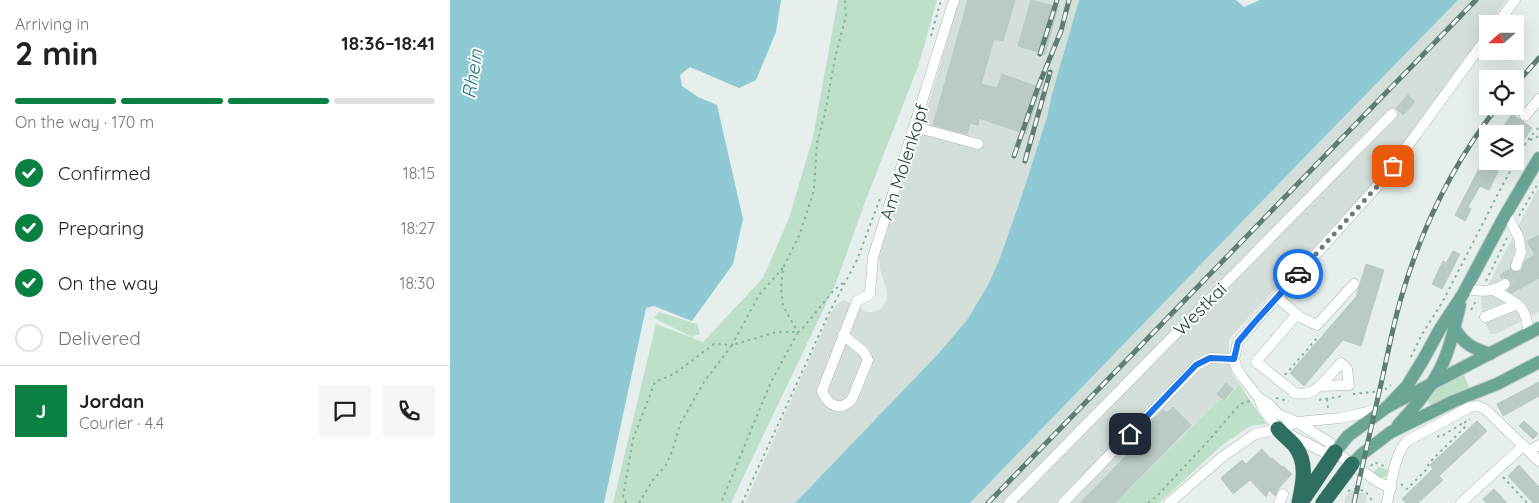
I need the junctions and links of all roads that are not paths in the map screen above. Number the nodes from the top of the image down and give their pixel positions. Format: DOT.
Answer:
graph roads {
  1 [pos="954,0"];
  2 [pos="1516,0"];
  3 [pos="1504,15"];
  4 [pos="1479,48"];
  5 [pos="1539,99"];
  6 [pos="1392,114"];
  7 [pos="1526,116"];
  8 [pos="915,127"];
  9 [pos="978,144"];
  10 [pos="1539,158"];
  11 [pos="1506,213"];
  12 [pos="1516,266"];
  13 [pos="1354,284"];
  14 [pos="1505,284"];
  15 [pos="1464,291"];
  16 [pos="1495,291"];
  17 [pos="1277,297"];
  18 [pos="1517,304"];
  19 [pos="1297,314"];
  20 [pos="1485,317"];
  21 [pos="1454,328"];
  22 [pos="1534,331"];
  23 [pos="844,335"];
  24 [pos="1490,354"];
  25 [pos="1234,359"];
  26 [pos="1539,362"];
  27 [pos="1430,385"];
  28 [pos="1319,386"];
  29 [pos="1259,398"];
  30 [pos="1388,407"];
  31 [pos="1297,422"];
  32 [pos="1278,430"];
  33 [pos="1391,432"];
  34 [pos="1539,445"];
  35 [pos="1526,449"];
  36 [pos="1335,452"];
  37 [pos="1539,461"];
  38 [pos="1352,464"];
  39 [pos="1391,488"];
  40 [pos="1009,503"];
  41 [pos="1064,503"];
  42 [pos="1169,503"];
  43 [pos="1300,503"];
  44 [pos="1324,503"];
  45 [pos="1387,503"];
  46 [pos="1461,503"];
  1 -- 8 [label="street, Am Molenkopf"];
  2 -- 3 [label="street"];
  4 -- 17 [label="street"];
  5 -- 7 [label="street"];
  6 -- 40 [label="street, Westkai"];
  8 -- 9 [label="street"];
  8 -- 23 [label="street, Am Molenkopf"];
  10 -- 11 [label="main road"];
  11 -- 12 [label="street"];
  11 -- 15 [label="main road"];
  13 -- 19 [label="street"];
  14 -- 16 [label="street"];
  15 -- 16 [label="street"];
  15 -- 21 [label="main road"];
  15 -- 30 [label="main road"];
  16 -- 18 [label="street"];
  17 -- 19 [label="street"];
  17 -- 25 [label="street"];
  18 -- 20 [label="street"];
  18 -- 22 [label="street"];
  19 -- 28 [label="street"];
  21 -- 24 [label="main road"];
  21 -- 27 [label="main road"];
  22 -- 24 [label="main road"];
  23 -- 23 [label="street"];
  24 -- 27 [label="main road"];
  25 -- 29 [label="street"];
  25 -- 41 [label="street"];
  26 -- 33 [label="main road"];
  27 -- 30 [label="main road"];
  27 -- 33 [label="main road"];
  29 -- 31 [label="street"];
  29 -- 32 [label="street"];
  30 -- 31 [label="street"];
  30 -- 36 [label="main road"];
  31 -- 32 [label="street"];
  31 -- 36 [label="street"];
  32 -- 36 [label="street"];
  32 -- 42 [label="street"];
  32 -- 43 [label="highway"];
  33 -- 38 [label="main road"];
  34 -- 35 [label="street"];
  35 -- 37 [label="street"];
  35 -- 39 [label="street"];
  35 -- 46 [label="street"];
  36 -- 38 [label="street"];
  36 -- 43 [label="highway"];
  38 -- 39 [label="street"];
  38 -- 44 [label="highway"];
  39 -- 45 [label="street"];
}
